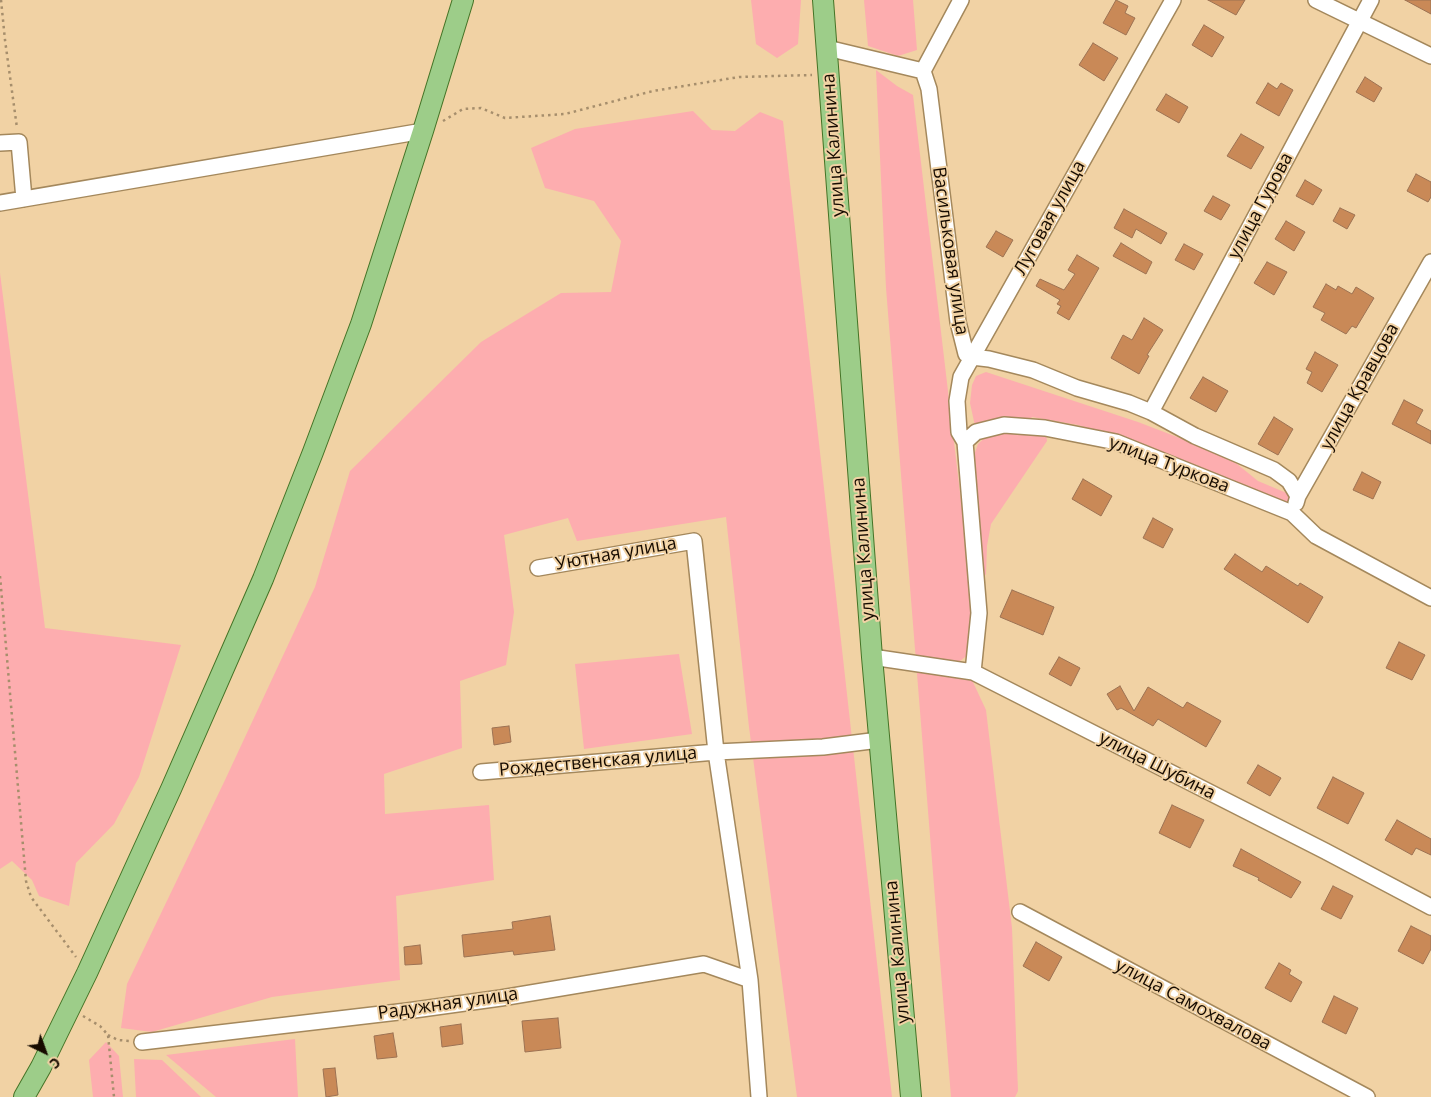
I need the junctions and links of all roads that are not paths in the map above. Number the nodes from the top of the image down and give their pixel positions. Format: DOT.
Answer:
graph roads {
  1 [pos="463,0"];
  2 [pos="823,0"];
  3 [pos="961,0"];
  4 [pos="1173,0"];
  5 [pos="1316,0"];
  6 [pos="1371,0"];
  7 [pos="1359,21"];
  8 [pos="827,48"];
  9 [pos="1431,56"];
  10 [pos="923,71"];
  11 [pos="423,131"];
  12 [pos="0,143"];
  13 [pos="24,199"];
  14 [pos="0,203"];
  15 [pos="1431,262"];
  16 [pos="972,357"];
  17 [pos="1151,412"];
  18 [pos="965,442"];
  19 [pos="1298,496"];
  20 [pos="1292,513"];
  21 [pos="538,568"];
  22 [pos="1431,598"];
  23 [pos="872,657"];
  24 [pos="973,672"];
  25 [pos="880,740"];
  26 [pos="716,752"];
  27 [pos="481,772"];
  28 [pos="1431,907"];
  29 [pos="1020,912"];
  30 [pos="750,980"];
  31 [pos="142,1042"];
  32 [pos="24,1097"];
  33 [pos="759,1097"];
  34 [pos="911,1097"];
  35 [pos="1367,1097"];
  1 -- 11 [label="main road"];
  2 -- 8 [label="main road, улица Калинина"];
  3 -- 10 [label="street"];
  4 -- 16 [label="street, Луговая улица"];
  5 -- 7 [label="street"];
  6 -- 7 [label="street, улица Гурова"];
  7 -- 9 [label="street"];
  7 -- 17 [label="street, улица Гурова"];
  8 -- 10 [label="street"];
  8 -- 23 [label="main road, улица Калинина"];
  10 -- 16 [label="street, Васильковая улица"];
  11 -- 13 [label="street"];
  11 -- 32 [label="main road"];
  12 -- 13 [label="street"];
  13 -- 14 [label="street"];
  15 -- 19 [label="street, улица Кравцова"];
  16 -- 17 [label="street, Васильковая улица"];
  16 -- 18 [label="street, Луговая улица"];
  17 -- 19 [label="street, Васильковая улица"];
  18 -- 20 [label="street, улица Туркова"];
  18 -- 24 [label="street"];
  19 -- 20 [label="street, улица Кравцова"];
  20 -- 22 [label="street, улица Туркова"];
  21 -- 26 [label="street, Уютная улица"];
  23 -- 24 [label="street, улица Шубина"];
  23 -- 25 [label="main road, улица Калинина"];
  24 -- 28 [label="street, улица Шубина"];
  25 -- 26 [label="street, Рождественская улица"];
  25 -- 34 [label="main road, улица Калинина"];
  26 -- 27 [label="street, Рождественская улица"];
  26 -- 30 [label="street"];
  29 -- 35 [label="street, улица Самохвалова"];
  30 -- 31 [label="street, Радужная улица"];
  30 -- 33 [label="street"];
}
